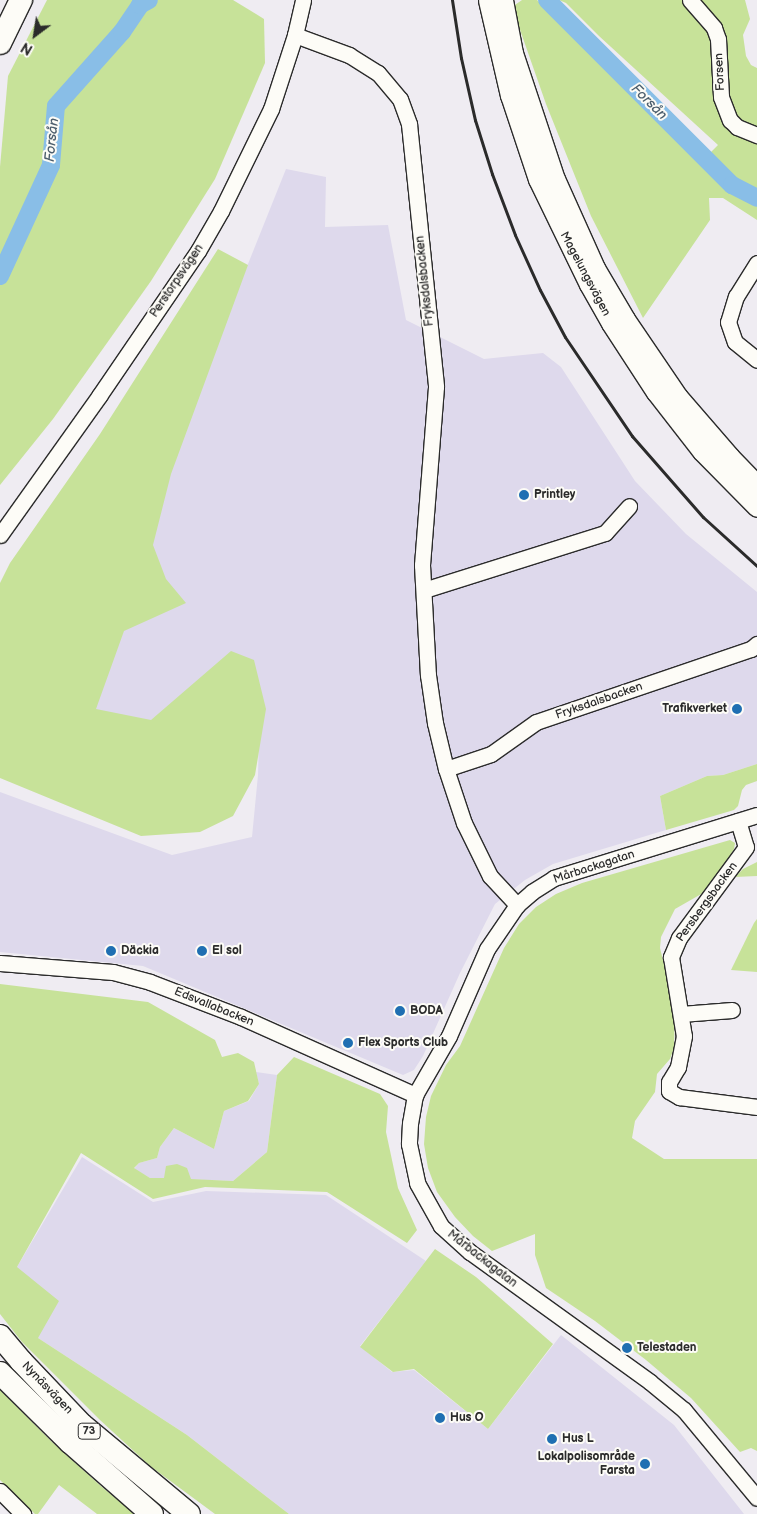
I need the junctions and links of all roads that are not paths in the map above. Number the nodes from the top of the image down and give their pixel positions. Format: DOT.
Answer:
graph roads {
  1 [pos="21,0"];
  2 [pos="303,0"];
  3 [pos="488,0"];
  4 [pos="503,0"];
  5 [pos="690,0"];
  6 [pos="296,35"];
  7 [pos="0,43"];
  8 [pos="757,135"];
  9 [pos="757,263"];
  10 [pos="757,360"];
  11 [pos="757,485"];
  12 [pos="629,506"];
  13 [pos="757,506"];
  14 [pos="0,535"];
  15 [pos="424,590"];
  16 [pos="757,644"];
  17 [pos="446,769"];
  18 [pos="757,815"];
  19 [pos="738,821"];
  20 [pos="751,848"];
  21 [pos="517,905"];
  22 [pos="0,963"];
  23 [pos="732,1010"];
  24 [pos="681,1014"];
  25 [pos="415,1095"];
  26 [pos="757,1107"];
  27 [pos="0,1336"];
  28 [pos="0,1373"];
  29 [pos="0,1491"];
  30 [pos="757,1498"];
  31 [pos="24,1514"];
  32 [pos="152,1514"];
  33 [pos="189,1514"];
  1 -- 7 [label="highway"];
  2 -- 6 [label="street, Perstorpsvägen"];
  3 -- 13 [label="main road, Magelungsvägen"];
  4 -- 11 [label="main road, Magelungsvägen"];
  5 -- 8 [label="street, Forsen"];
  6 -- 14 [label="street, Perstorpsvägen"];
  6 -- 15 [label="street, Fryksdalsbacken"];
  9 -- 10 [label="street"];
  12 -- 15 [label="street"];
  15 -- 17 [label="street, Fryksdalsbacken"];
  16 -- 17 [label="street, Fryksdalsbacken"];
  17 -- 21 [label="street, Fryksdalsbacken"];
  18 -- 19 [label="street, Mårbackagatan"];
  19 -- 20 [label="street, Persbergsbacken"];
  19 -- 21 [label="street, Mårbackagatan"];
  20 -- 24 [label="street, Persbergsbacken"];
  21 -- 25 [label="street, Mårbackagatan"];
  22 -- 25 [label="street, Edsvallabacken"];
  23 -- 24 [label="street"];
  24 -- 26 [label="street, Persbergsbacken"];
  25 -- 30 [label="street, Mårbackagatan"];
  27 -- 33 [label="highway, Nynäsvägen / 73"];
  28 -- 32 [label="highway, Nynäsvägen / 73"];
  29 -- 31 [label="street"];
}
